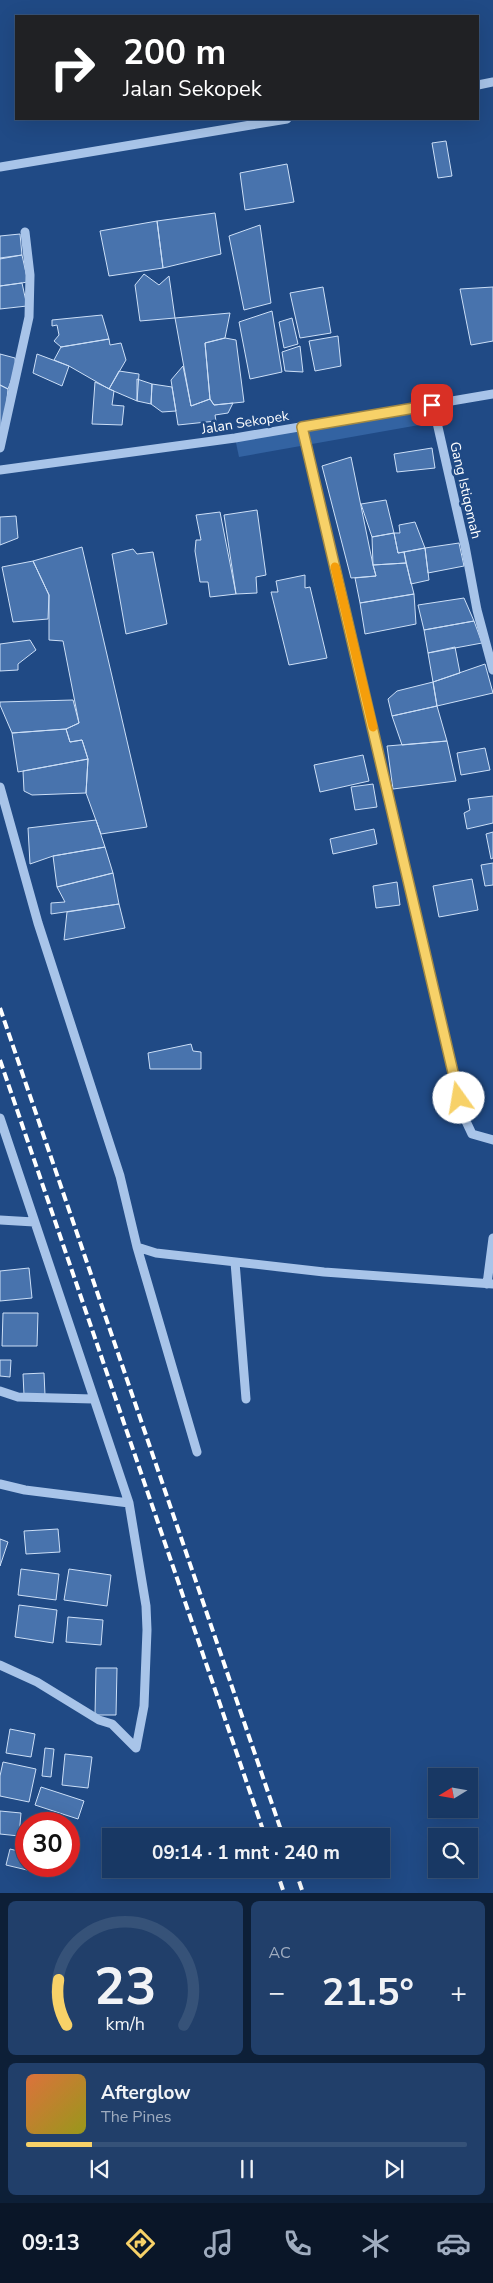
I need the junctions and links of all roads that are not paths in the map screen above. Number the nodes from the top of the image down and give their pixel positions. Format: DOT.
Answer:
graph roads {
  1 [pos="493,82"];
  2 [pos="479,85"];
  3 [pos="281,120"];
  4 [pos="0,167"];
  5 [pos="25,232"];
  6 [pos="493,394"];
  7 [pos="432,405"];
  8 [pos="302,427"];
  9 [pos="0,448"];
  10 [pos="0,470"];
  11 [pos="493,670"];
  12 [pos="0,787"];
  13 [pos="0,1118"];
  14 [pos="493,1140"];
  15 [pos="0,1220"];
  16 [pos="34,1222"];
  17 [pos="493,1238"];
  18 [pos="137,1247"];
  19 [pos="235,1262"];
  20 [pos="490,1284"];
  21 [pos="0,1391"];
  22 [pos="246,1399"];
  23 [pos="93,1400"];
  24 [pos="197,1452"];
  25 [pos="0,1484"];
  26 [pos="128,1504"];
  27 [pos="0,1665"];
  1 -- 2 [label="street"];
  3 -- 4 [label="street"];
  5 -- 9 [label="street"];
  6 -- 7 [label="street, Jalan Sekopek"];
  7 -- 8 [label="street, Jalan Sekopek"];
  7 -- 11 [label="street, Gang Istiqomah"];
  8 -- 10 [label="street, Jalan Sekopek"];
  8 -- 14 [label="street"];
  12 -- 18 [label="street"];
  13 -- 16 [label="street"];
  15 -- 16 [label="street"];
  16 -- 23 [label="street"];
  17 -- 20 [label="street"];
  18 -- 19 [label="street"];
  18 -- 24 [label="street"];
  19 -- 20 [label="street"];
  19 -- 22 [label="street"];
  21 -- 23 [label="street"];
  23 -- 26 [label="street"];
  25 -- 26 [label="street"];
  26 -- 27 [label="street"];
}
